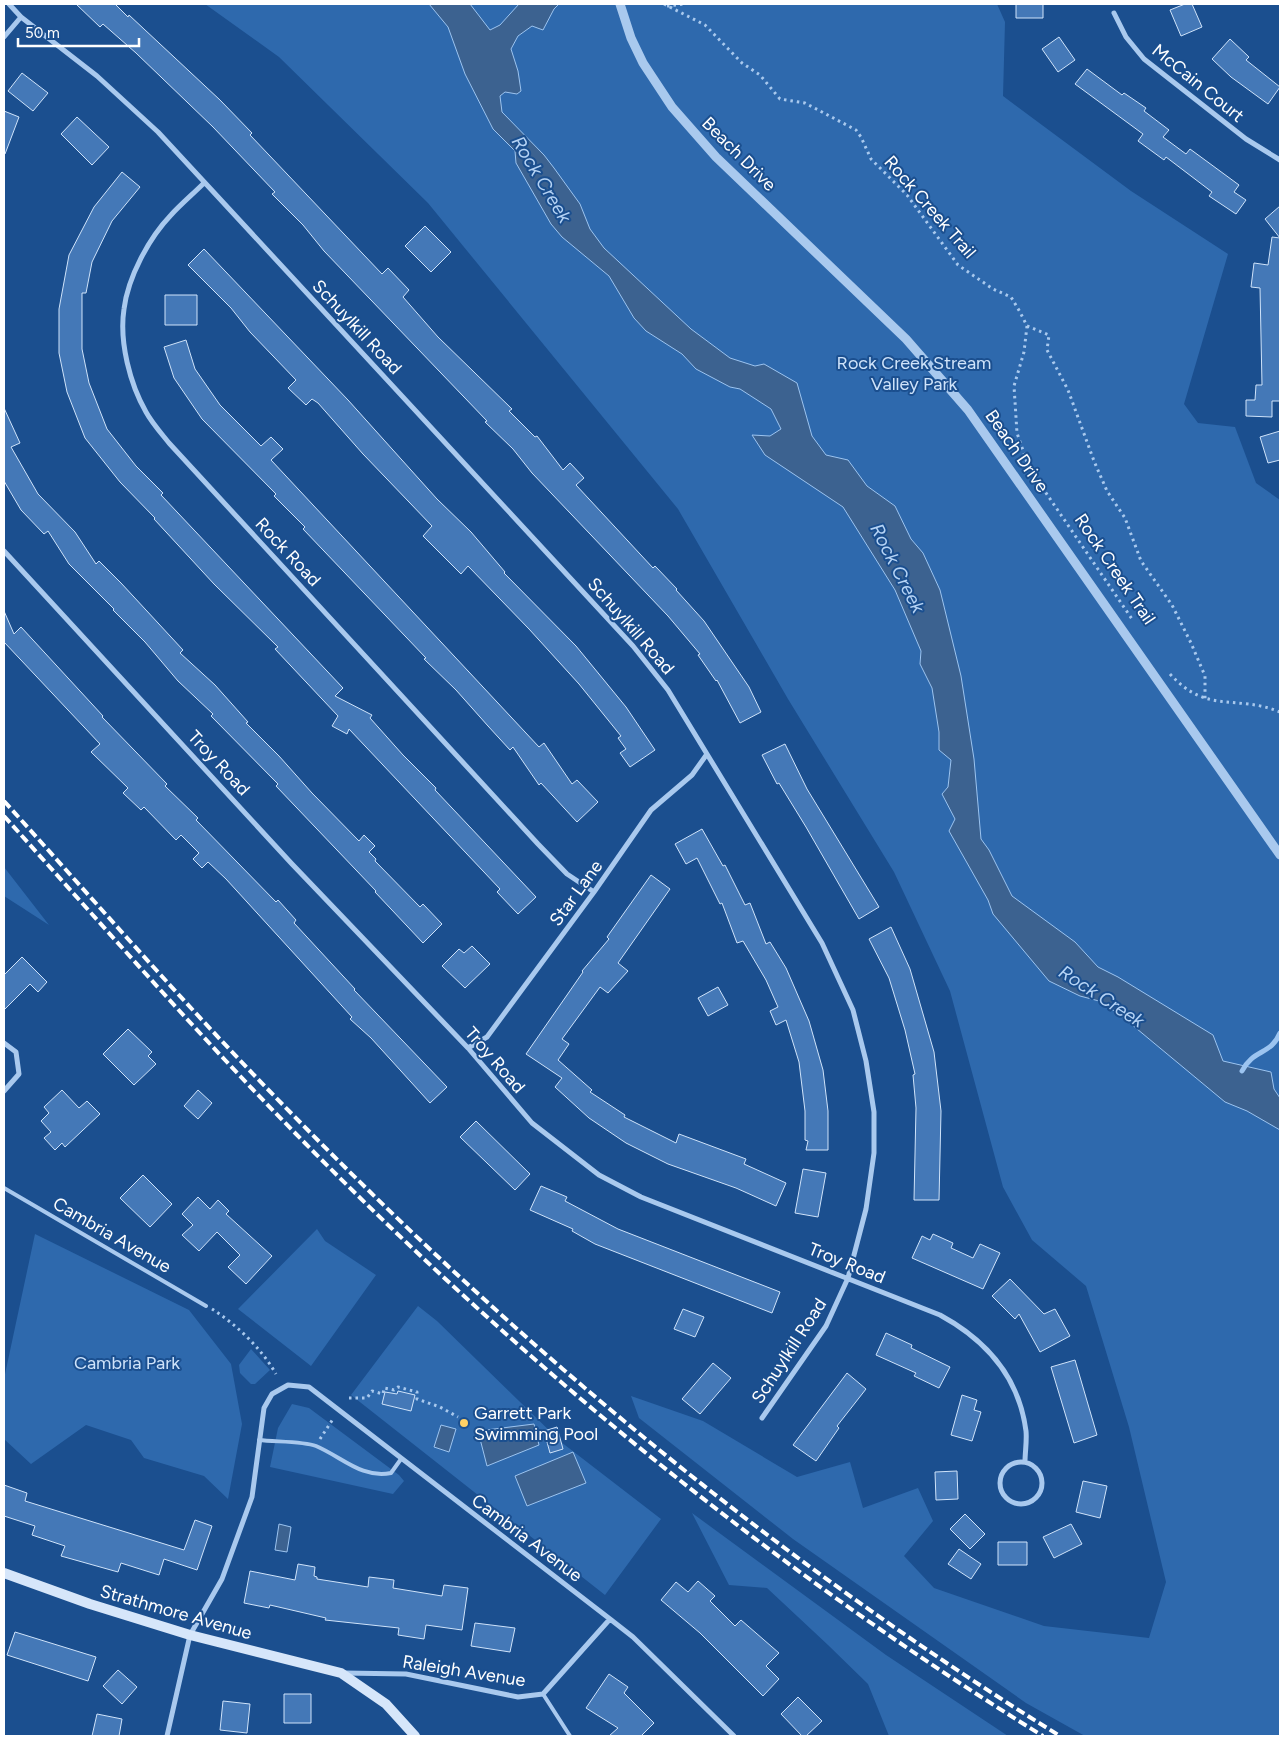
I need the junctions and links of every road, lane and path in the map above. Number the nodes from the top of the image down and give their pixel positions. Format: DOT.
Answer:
graph roads {
  1 [pos="9,4"];
  2 [pos="620,4"];
  3 [pos="684,4"];
  4 [pos="665,5"];
  5 [pos="1114,13"];
  6 [pos="21,17"];
  7 [pos="4,37"];
  8 [pos="1280,160"];
  9 [pos="204,184"];
  10 [pos="1027,326"];
  11 [pos="4,550"];
  12 [pos="1134,622"];
  13 [pos="1167,671"];
  14 [pos="1206,699"];
  15 [pos="1280,712"];
  16 [pos="707,754"];
  17 [pos="1280,856"];
  18 [pos="594,892"];
  19 [pos="4,1043"];
  20 [pos="468,1048"];
  21 [pos="4,1091"];
  22 [pos="4,1188"];
  23 [pos="848,1278"];
  24 [pos="206,1306"];
  25 [pos="276,1374"];
  26 [pos="349,1398"];
  27 [pos="458,1417"];
  28 [pos="762,1418"];
  29 [pos="333,1419"];
  30 [pos="259,1440"];
  31 [pos="315,1446"];
  32 [pos="401,1459"];
  33 [pos="1025,1462"];
  34 [pos="4,1573"];
  35 [pos="610,1619"];
  36 [pos="190,1635"];
  37 [pos="341,1673"];
  38 [pos="543,1694"];
  39 [pos="167,1736"];
  40 [pos="415,1736"];
  41 [pos="570,1736"];
  42 [pos="734,1736"];
  1 -- 6 [label="street, Schuylkill Road"];
  2 -- 17 [label="street, Beach Drive"];
  3 -- 4 [label="path"];
  4 -- 10 [label="path, Rock Creek Trail"];
  5 -- 8 [label="street, McCain Court"];
  6 -- 7 [label="street"];
  6 -- 9 [label="street, Schuylkill Road"];
  9 -- 16 [label="street, Schuylkill Road"];
  9 -- 18 [label="street, Rock Road"];
  10 -- 12 [label="path, Rock Creek Trail"];
  10 -- 14 [label="path"];
  11 -- 20 [label="street, Troy Road"];
  13 -- 14 [label="path"];
  14 -- 15 [label="path"];
  16 -- 18 [label="street, Star Lane"];
  16 -- 23 [label="street, Schuylkill Road"];
  18 -- 20 [label="street, Star Lane"];
  19 -- 21 [label="street"];
  20 -- 23 [label="street, Troy Road"];
  22 -- 24 [label="lane, Cambria Avenue"];
  23 -- 28 [label="street, Schuylkill Road"];
  23 -- 33 [label="street, Troy Road"];
  24 -- 25 [label="path"];
  26 -- 27 [label="path"];
  29 -- 31 [label="path"];
  30 -- 31 [label="lane"];
  30 -- 32 [label="street, Cambria Avenue"];
  30 -- 36 [label="street"];
  31 -- 32 [label="lane"];
  32 -- 35 [label="street, Cambria Avenue"];
  33 -- 33 [label="street"];
  34 -- 36 [label="main road, Strathmore Avenue"];
  35 -- 38 [label="street, Raleigh Avenue"];
  35 -- 42 [label="street, Cambria Avenue"];
  36 -- 37 [label="main road, Strathmore Avenue"];
  36 -- 39 [label="street"];
  37 -- 38 [label="street, Raleigh Avenue"];
  37 -- 40 [label="main road"];
  38 -- 41 [label="lane"];
}
